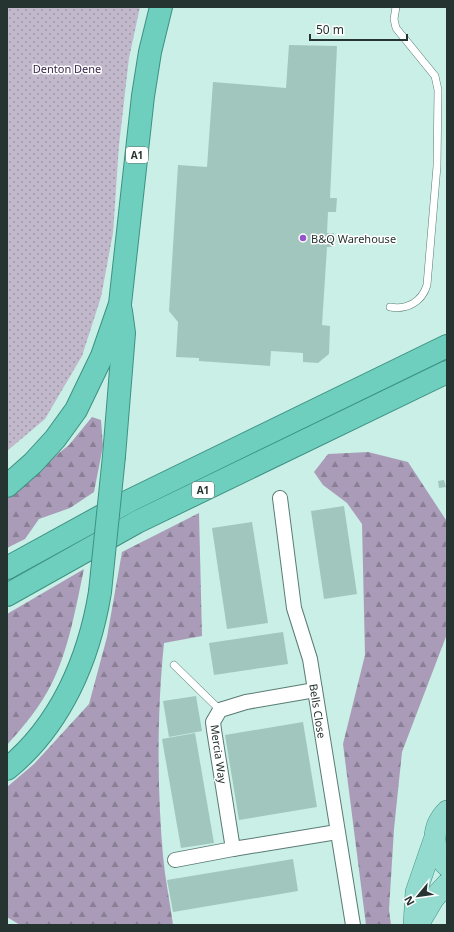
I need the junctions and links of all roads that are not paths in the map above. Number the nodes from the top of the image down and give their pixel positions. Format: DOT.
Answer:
graph roads {
  1 [pos="161,7"];
  2 [pos="396,7"];
  3 [pos="120,304"];
  4 [pos="390,307"];
  5 [pos="447,346"];
  6 [pos="447,372"];
  7 [pos="7,486"];
  8 [pos="280,498"];
  9 [pos="7,568"];
  10 [pos="7,596"];
  11 [pos="174,665"];
  12 [pos="315,690"];
  13 [pos="220,710"];
  14 [pos="7,769"];
  15 [pos="445,810"];
  16 [pos="337,832"];
  17 [pos="434,840"];
  18 [pos="234,849"];
  19 [pos="175,860"];
  20 [pos="447,866"];
  21 [pos="447,884"];
  22 [pos="353,925"];
  23 [pos="414,925"];
  24 [pos="418,925"];
  1 -- 3 [label="highway, A1"];
  2 -- 4 [label="lane"];
  3 -- 7 [label="highway, A1"];
  3 -- 14 [label="highway, A1, bridge"];
  5 -- 9 [label="highway, A1"];
  6 -- 10 [label="highway, A1"];
  8 -- 12 [label="street, Bells Close"];
  11 -- 13 [label="lane"];
  12 -- 13 [label="street, Mercia Way"];
  12 -- 16 [label="street, Bells Close"];
  13 -- 18 [label="street, Mercia Way"];
  15 -- 17 [label="main road"];
  16 -- 18 [label="street"];
  16 -- 22 [label="street, Bells Close"];
  17 -- 20 [label="main road"];
  17 -- 23 [label="main road"];
  18 -- 19 [label="street"];
  21 -- 24 [label="main road"];
}
